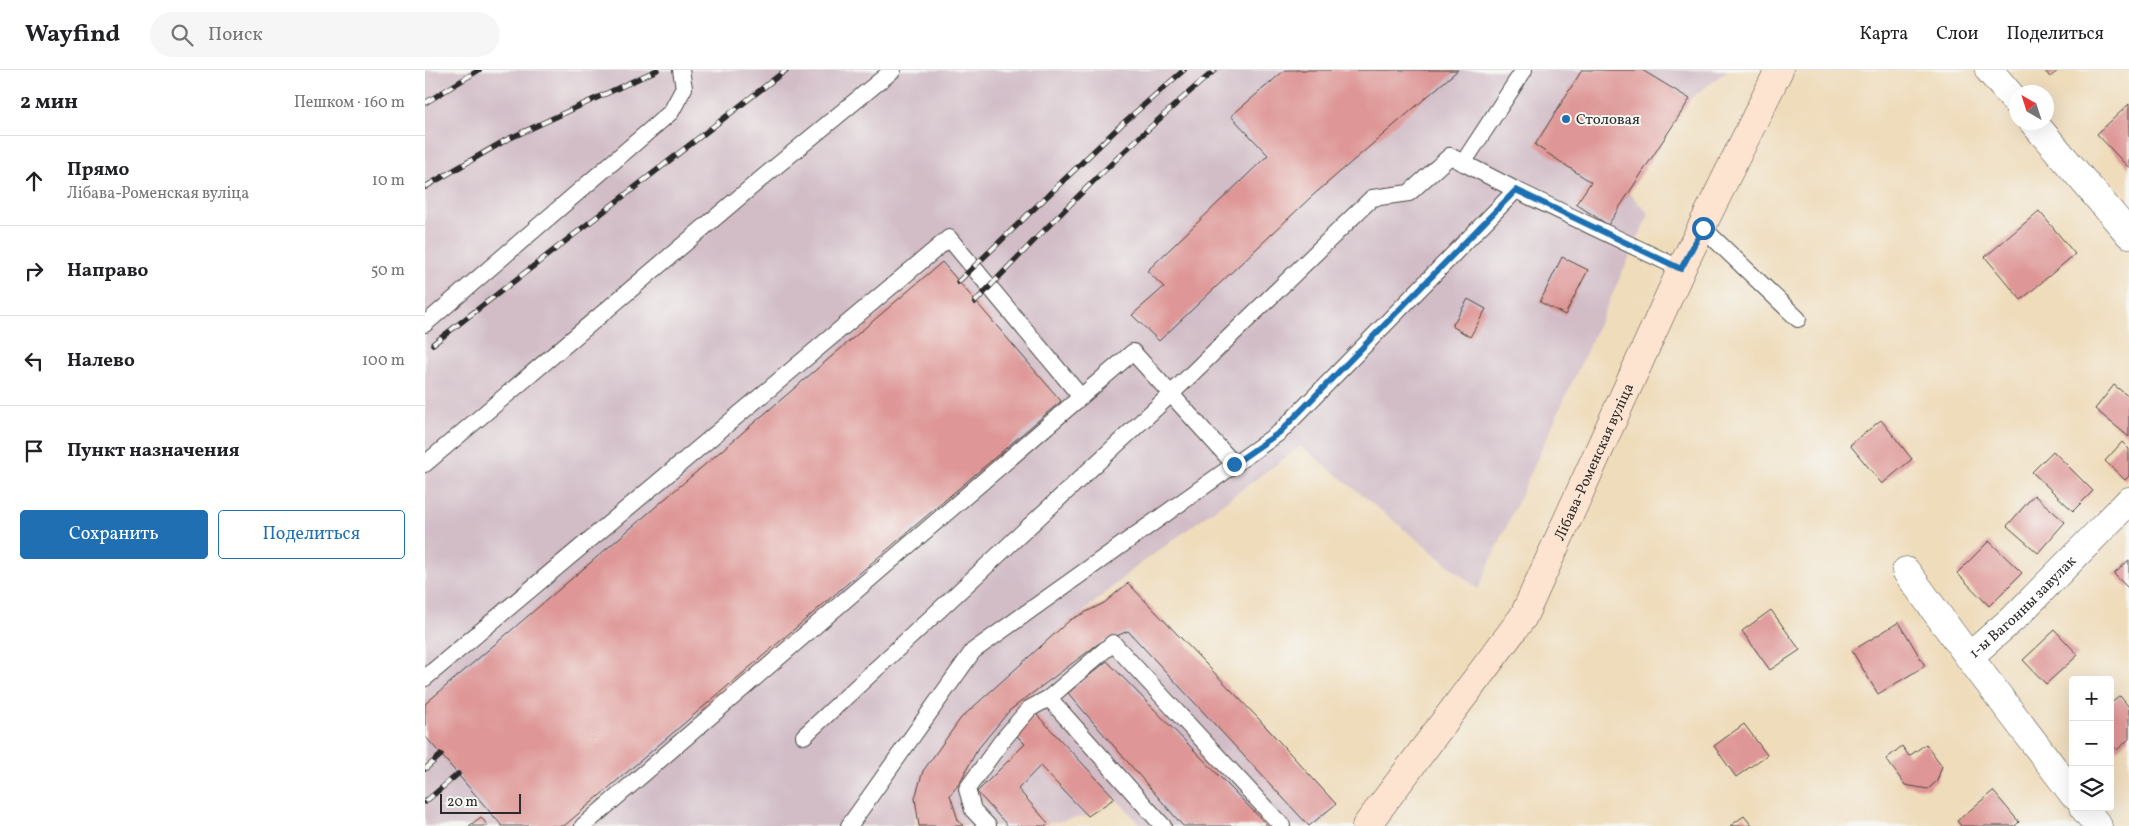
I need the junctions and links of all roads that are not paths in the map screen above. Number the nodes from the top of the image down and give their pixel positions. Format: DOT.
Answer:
graph roads {
  1 [pos="681,70"];
  2 [pos="893,70"];
  3 [pos="1524,70"];
  4 [pos="1779,70"];
  5 [pos="1989,70"];
  6 [pos="2009,94"];
  7 [pos="2040,130"];
  8 [pos="1463,164"];
  9 [pos="1516,190"];
  10 [pos="1703,228"];
  11 [pos="2129,234"];
  12 [pos="1681,269"];
  13 [pos="1798,319"];
  14 [pos="425,324"];
  15 [pos="1171,394"];
  16 [pos="1081,397"];
  17 [pos="425,464"];
  18 [pos="1234,464"];
  19 [pos="2129,501"];
  20 [pos="1906,571"];
  21 [pos="1969,657"];
  22 [pos="425,678"];
  23 [pos="1049,698"];
  24 [pos="804,736"];
  25 [pos="2069,789"];
  26 [pos="2086,811"];
  27 [pos="583,826"];
  28 [pos="849,826"];
  29 [pos="989,826"];
  30 [pos="1163,826"];
  31 [pos="1282,826"];
  32 [pos="1367,826"];
  33 [pos="2098,826"];
  1 -- 14 [label="lane"];
  2 -- 17 [label="lane"];
  3 -- 8 [label="lane"];
  4 -- 10 [label="main road, Лібава-Роменская вуліца"];
  5 -- 6 [label="street"];
  7 -- 11 [label="street"];
  8 -- 9 [label="lane"];
  8 -- 15 [label="lane"];
  9 -- 12 [label="lane"];
  9 -- 18 [label="lane"];
  10 -- 12 [label="main road, Лібава-Роменская вуліца"];
  10 -- 13 [label="lane"];
  12 -- 32 [label="main road, Лібава-Роменская вуліца"];
  15 -- 16 [label="lane"];
  15 -- 18 [label="lane"];
  15 -- 24 [label="lane"];
  16 -- 22 [label="lane"];
  16 -- 27 [label="lane"];
  18 -- 28 [label="lane"];
  19 -- 21 [label="street, 1-ы Вагонны завулак"];
  20 -- 21 [label="street, 1-ы Вагонны завулак"];
  21 -- 25 [label="street"];
  23 -- 29 [label="lane"];
  23 -- 30 [label="lane"];
  23 -- 31 [label="lane"];
  26 -- 33 [label="street"];
}
